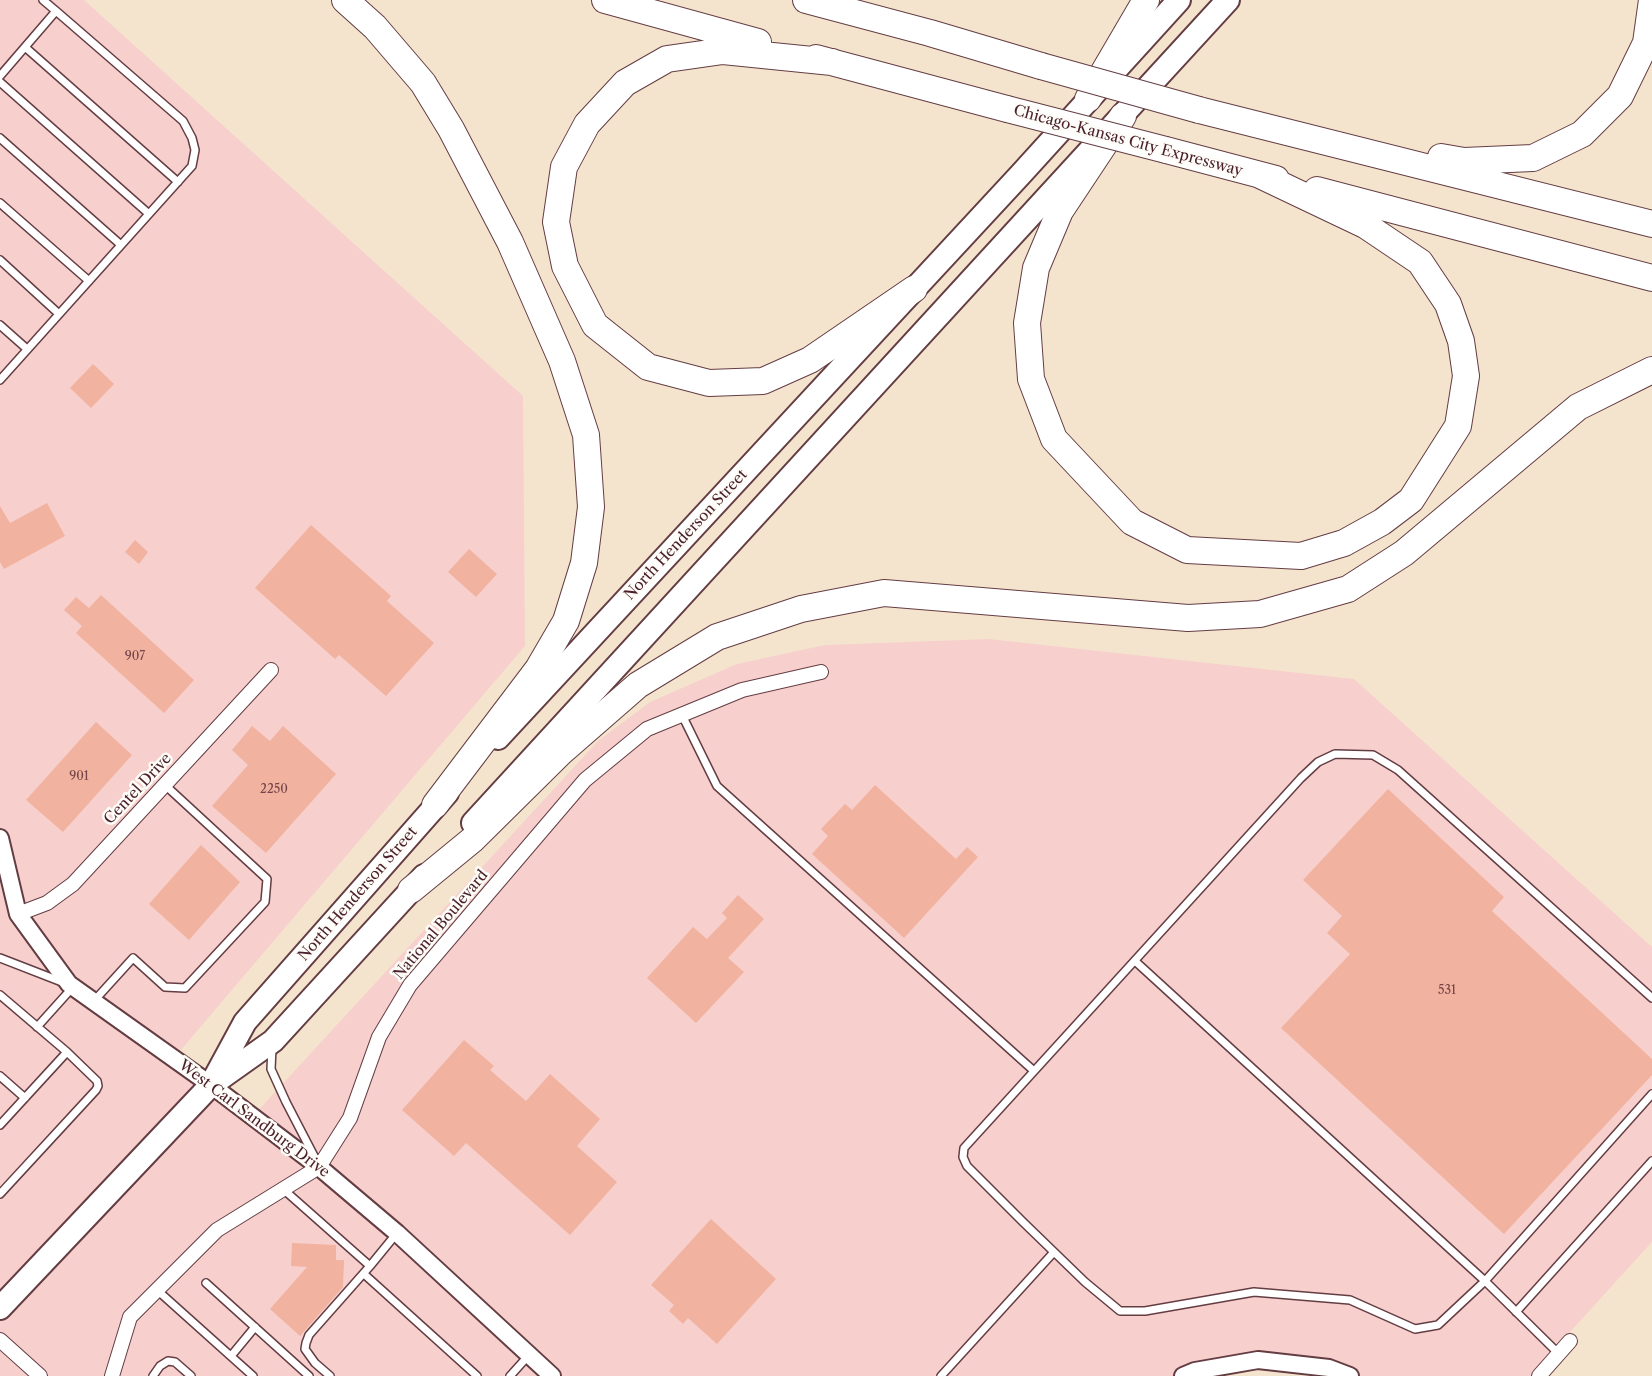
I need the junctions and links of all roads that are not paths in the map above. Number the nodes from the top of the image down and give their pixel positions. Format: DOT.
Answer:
graph roads {
  1 [pos="44,0"];
  2 [pos="345,0"];
  3 [pos="605,0"];
  4 [pos="806,0"];
  5 [pos="863,0"];
  6 [pos="1146,0"];
  7 [pos="1179,0"];
  8 [pos="1228,0"];
  9 [pos="1652,0"];
  10 [pos="56,11"];
  11 [pos="930,33"];
  12 [pos="25,47"];
  13 [pos="832,62"];
  14 [pos="0,76"];
  15 [pos="0,82"];
  16 [pos="1088,99"];
  17 [pos="1123,116"];
  18 [pos="1293,133"];
  19 [pos="0,138"];
  20 [pos="1260,175"];
  21 [pos="178,182"];
  22 [pos="0,203"];
  23 [pos="149,214"];
  24 [pos="1652,224"];
  25 [pos="121,245"];
  26 [pos="0,260"];
  27 [pos="1652,278"];
  28 [pos="89,281"];
  29 [pos="914,289"];
  30 [pos="59,314"];
  31 [pos="0,325"];
  32 [pos="27,350"];
  33 [pos="1652,370"];
  34 [pos="0,380"];
  35 [pos="271,670"];
  36 [pos="821,672"];
  37 [pos="682,715"];
  38 [pos="165,784"];
  39 [pos="435,805"];
  40 [pos="0,838"];
  41 [pos="411,890"];
  42 [pos="18,914"];
  43 [pos="0,958"];
  44 [pos="1135,961"];
  45 [pos="71,985"];
  46 [pos="0,995"];
  47 [pos="1652,998"];
  48 [pos="93,1002"];
  49 [pos="38,1027"];
  50 [pos="273,1041"];
  51 [pos="67,1052"];
  52 [pos="1034,1071"];
  53 [pos="0,1076"];
  54 [pos="211,1085"];
  55 [pos="1652,1094"];
  56 [pos="25,1098"];
  57 [pos="0,1125"];
  58 [pos="1652,1161"];
  59 [pos="319,1167"];
  60 [pos="283,1189"];
  61 [pos="0,1194"];
  62 [pos="397,1233"];
  63 [pos="1054,1252"];
  64 [pos="370,1266"];
  65 [pos="364,1274"];
  66 [pos="1485,1281"];
  67 [pos="206,1283"];
  68 [pos="157,1290"];
  69 [pos="0,1308"];
  70 [pos="1516,1312"];
  71 [pos="255,1327"];
  72 [pos="0,1340"];
  73 [pos="1570,1341"];
  74 [pos="1559,1354"];
  75 [pos="529,1355"];
  76 [pos="231,1356"];
  77 [pos="40,1376"];
  78 [pos="112,1376"];
  79 [pos="153,1376"];
  80 [pos="191,1376"];
  81 [pos="253,1376"];
  82 [pos="309,1376"];
  83 [pos="330,1376"];
  84 [pos="477,1376"];
  85 [pos="510,1376"];
  86 [pos="552,1376"];
  87 [pos="941,1376"];
  88 [pos="1183,1376"];
  89 [pos="1350,1376"];
  90 [pos="1539,1376"];
  1 -- 10 [label="lane"];
  2 -- 39 [label="highway"];
  3 -- 13 [label="highway, Chicago-Kansas City Expressway"];
  4 -- 11 [label="highway"];
  5 -- 11 [label="highway"];
  6 -- 16 [label="highway"];
  7 -- 16 [label="main road, North Henderson Street"];
  8 -- 17 [label="main road, North Henderson Street"];
  9 -- 18 [label="highway"];
  10 -- 12 [label="lane"];
  10 -- 21 [label="lane"];
  11 -- 18 [label="highway, bridge"];
  12 -- 14 [label="lane"];
  12 -- 21 [label="lane"];
  13 -- 20 [label="highway, Chicago-Kansas City Expressway, bridge"];
  13 -- 29 [label="highway"];
  15 -- 23 [label="lane"];
  16 -- 29 [label="main road, North Henderson Street"];
  17 -- 20 [label="highway"];
  17 -- 41 [label="main road, North Henderson Street"];
  18 -- 24 [label="highway"];
  19 -- 25 [label="lane"];
  20 -- 27 [label="highway, Chicago-Kansas City Expressway"];
  21 -- 23 [label="lane"];
  22 -- 28 [label="lane"];
  23 -- 25 [label="lane"];
  25 -- 28 [label="lane"];
  26 -- 30 [label="lane"];
  28 -- 30 [label="lane"];
  29 -- 39 [label="main road, North Henderson Street"];
  30 -- 32 [label="lane"];
  31 -- 32 [label="lane"];
  32 -- 34 [label="lane"];
  33 -- 41 [label="highway"];
  35 -- 38 [label="street, Centel Drive"];
  36 -- 37 [label="street, National Boulevard"];
  37 -- 52 [label="lane"];
  37 -- 59 [label="street, National Boulevard"];
  38 -- 42 [label="street, Centel Drive"];
  38 -- 48 [label="lane"];
  39 -- 54 [label="main road, North Henderson Street"];
  40 -- 42 [label="street, West Carl Sandburg Drive"];
  41 -- 50 [label="main road, North Henderson Street"];
  42 -- 45 [label="street, West Carl Sandburg Drive"];
  43 -- 45 [label="lane"];
  44 -- 47 [label="lane"];
  44 -- 52 [label="lane"];
  44 -- 66 [label="lane"];
  45 -- 48 [label="street, West Carl Sandburg Drive"];
  45 -- 49 [label="lane"];
  46 -- 49 [label="lane"];
  48 -- 54 [label="street, West Carl Sandburg Drive"];
  49 -- 51 [label="lane"];
  50 -- 54 [label="main road, North Henderson Street"];
  50 -- 59 [label="lane"];
  51 -- 56 [label="lane"];
  51 -- 61 [label="lane"];
  52 -- 63 [label="lane"];
  53 -- 56 [label="lane"];
  54 -- 59 [label="street, West Carl Sandburg Drive"];
  54 -- 69 [label="main road, North Henderson Street"];
  55 -- 66 [label="lane"];
  56 -- 57 [label="lane"];
  58 -- 70 [label="lane"];
  59 -- 60 [label="street, National Boulevard"];
  59 -- 62 [label="street, West Carl Sandburg Drive"];
  60 -- 64 [label="lane"];
  60 -- 68 [label="street, National Boulevard"];
  62 -- 64 [label="lane"];
  62 -- 75 [label="street, West Carl Sandburg Drive"];
  63 -- 66 [label="lane"];
  63 -- 87 [label="lane"];
  64 -- 65 [label="lane"];
  65 -- 83 [label="lane"];
  65 -- 84 [label="lane"];
  66 -- 70 [label="lane"];
  67 -- 71 [label="lane"];
  68 -- 76 [label="lane"];
  68 -- 78 [label="street, National Boulevard"];
  70 -- 74 [label="lane"];
  71 -- 76 [label="lane"];
  71 -- 82 [label="lane"];
  72 -- 77 [label="street"];
  73 -- 74 [label="street"];
  74 -- 90 [label="street"];
  75 -- 85 [label="lane"];
  75 -- 86 [label="street, West Carl Sandburg Drive"];
  76 -- 81 [label="lane"];
  79 -- 80 [label="lane"];
  88 -- 89 [label="street"];
}
